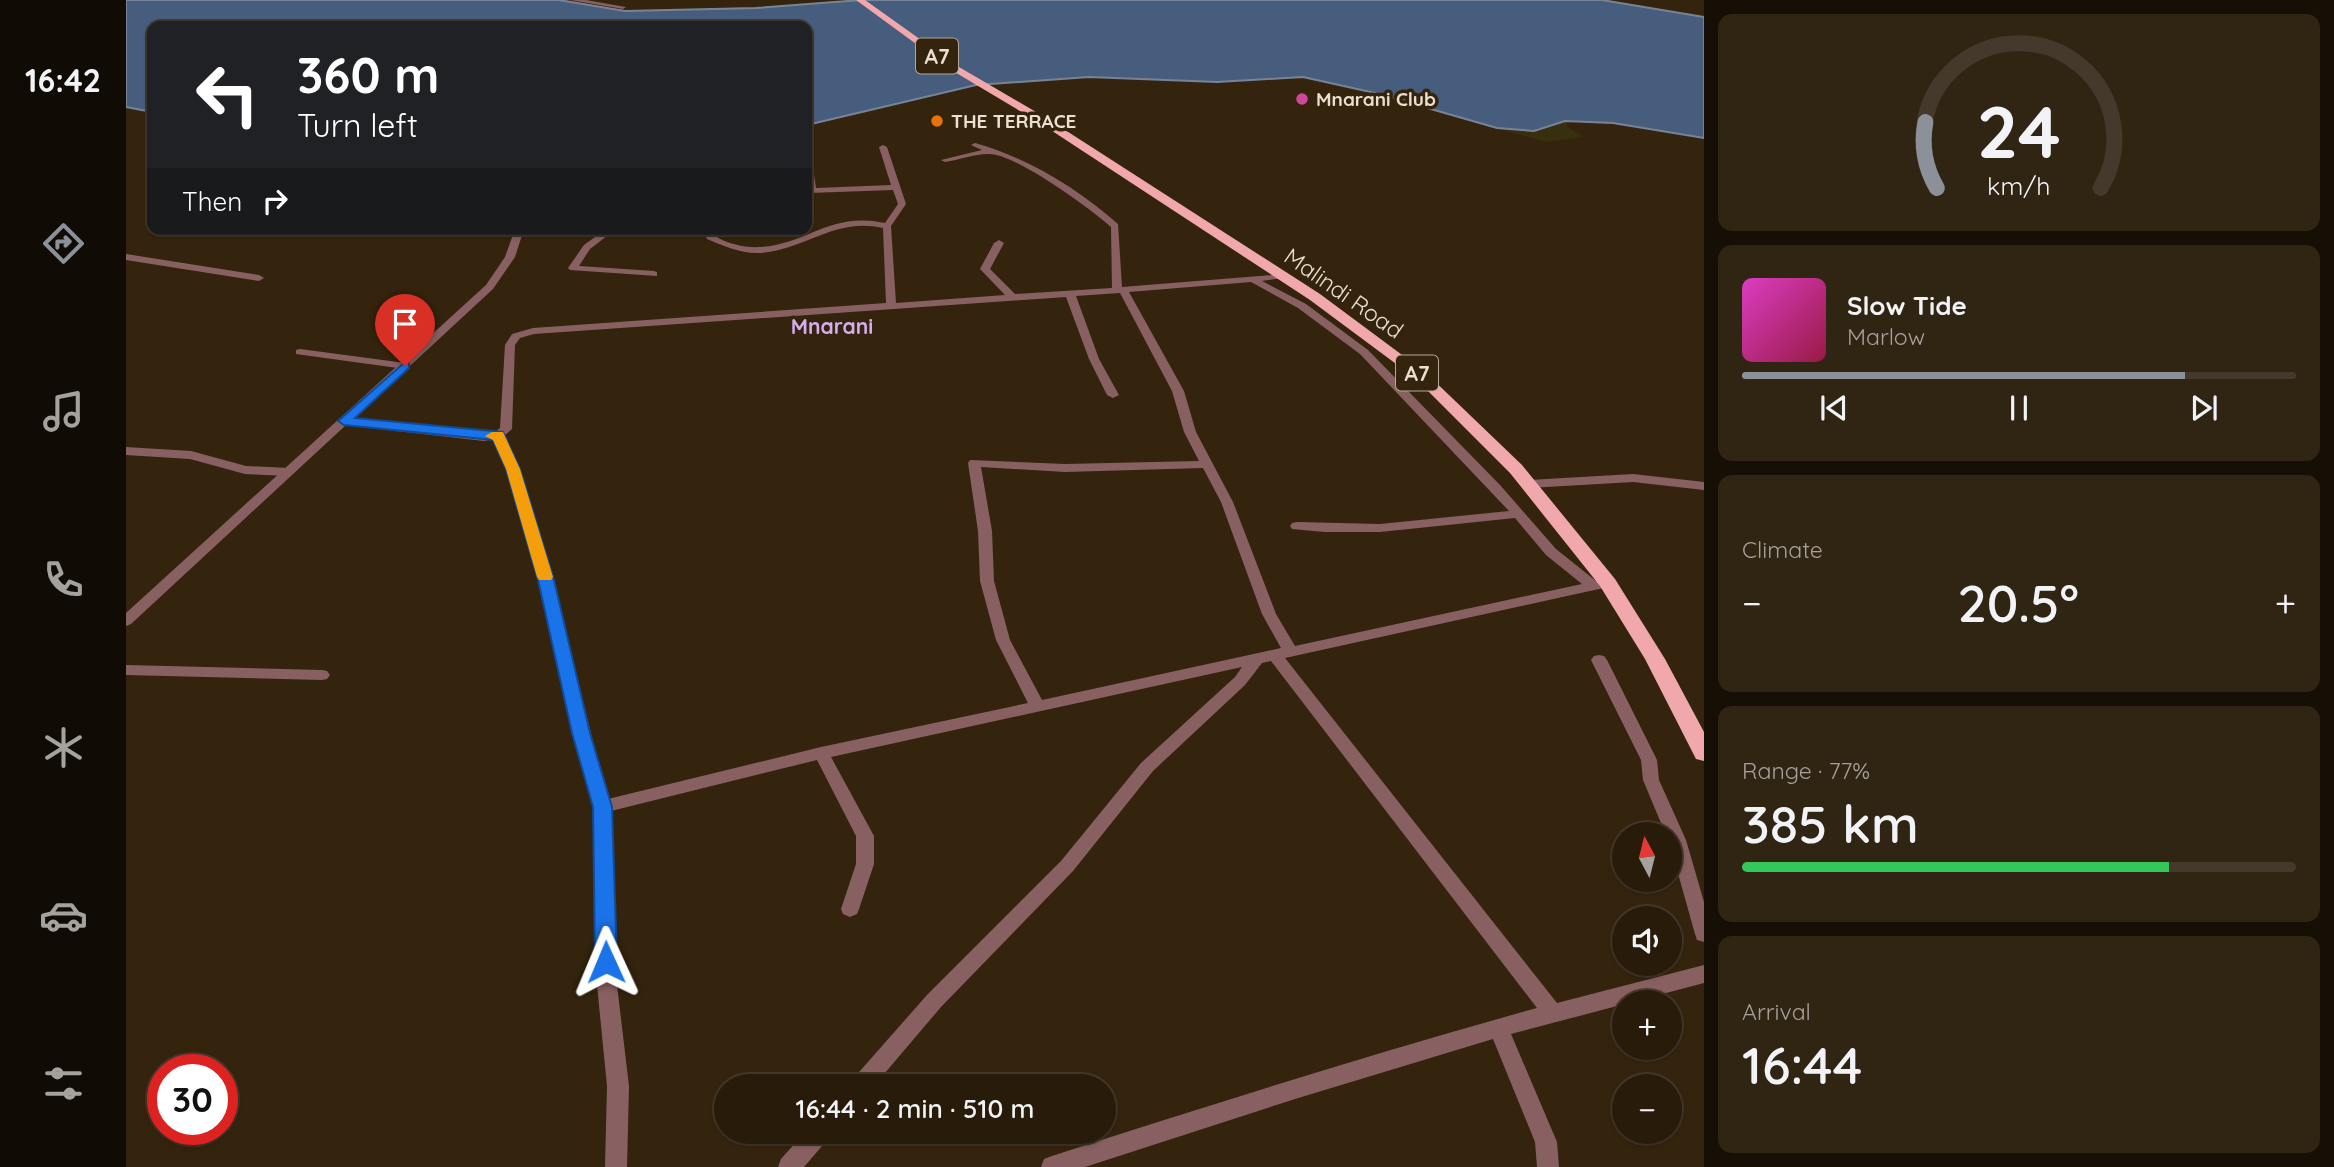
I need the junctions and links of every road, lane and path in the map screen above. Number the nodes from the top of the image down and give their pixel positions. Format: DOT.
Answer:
graph roads {
  1 [pos="573,0"];
  2 [pos="860,0"];
  3 [pos="623,7"];
  4 [pos="975,145"];
  5 [pos="883,147"];
  6 [pos="990,150"];
  7 [pos="945,160"];
  8 [pos="896,187"];
  9 [pos="812,191"];
  10 [pos="887,226"];
  11 [pos="518,235"];
  12 [pos="604,235"];
  13 [pos="710,235"];
  14 [pos="999,243"];
  15 [pos="126,257"];
  16 [pos="654,274"];
  17 [pos="1280,276"];
  18 [pos="259,278"];
  19 [pos="1254,280"];
  20 [pos="1120,291"];
  21 [pos="1070,294"];
  22 [pos="1013,298"];
  23 [pos="891,306"];
  24 [pos="300,352"];
  25 [pos="405,366"];
  26 [pos="1113,396"];
  27 [pos="344,421"];
  28 [pos="498,435"];
  29 [pos="126,451"];
  30 [pos="1208,464"];
  31 [pos="289,472"];
  32 [pos="1529,484"];
  33 [pos="1704,486"];
  34 [pos="1518,514"];
  35 [pos="1297,526"];
  36 [pos="1600,585"];
  37 [pos="126,621"];
  38 [pos="1283,654"];
  39 [pos="1255,660"];
  40 [pos="1599,660"];
  41 [pos="126,670"];
  42 [pos="322,676"];
  43 [pos="1038,707"];
  44 [pos="821,753"];
  45 [pos="1704,753"];
  46 [pos="602,807"];
  47 [pos="850,909"];
  48 [pos="1704,934"];
  49 [pos="1704,974"];
  50 [pos="1550,1011"];
  51 [pos="1498,1027"];
  52 [pos="870,1074"];
  53 [pos="809,1144"];
  54 [pos="616,1167"];
  55 [pos="789,1167"];
  56 [pos="1052,1167"];
  57 [pos="1548,1167"];
  1 -- 3 [label="street"];
  2 -- 17 [label="highway, Malindi Road / A7"];
  4 -- 6 [label="street"];
  5 -- 8 [label="street"];
  6 -- 7 [label="street"];
  6 -- 20 [label="street"];
  8 -- 9 [label="street"];
  8 -- 10 [label="street"];
  10 -- 13 [label="street"];
  10 -- 23 [label="street"];
  11 -- 25 [label="street"];
  12 -- 16 [label="street"];
  14 -- 22 [label="street"];
  15 -- 18 [label="street"];
  17 -- 19 [label="street"];
  17 -- 32 [label="highway, Malindi Road / A7"];
  19 -- 20 [label="street"];
  19 -- 34 [label="street"];
  20 -- 21 [label="street"];
  20 -- 30 [label="street"];
  21 -- 22 [label="street"];
  21 -- 26 [label="street"];
  22 -- 23 [label="street"];
  23 -- 28 [label="street"];
  24 -- 25 [label="street"];
  25 -- 27 [label="street"];
  27 -- 28 [label="street"];
  27 -- 31 [label="street"];
  28 -- 46 [label="street"];
  29 -- 31 [label="street"];
  30 -- 38 [label="street"];
  30 -- 43 [label="street"];
  31 -- 37 [label="street"];
  32 -- 33 [label="street"];
  32 -- 36 [label="highway, Malindi Road / A7"];
  34 -- 35 [label="street"];
  34 -- 36 [label="street"];
  36 -- 38 [label="street"];
  36 -- 45 [label="highway, Malindi Road / A7"];
  38 -- 39 [label="street"];
  38 -- 50 [label="street"];
  39 -- 43 [label="street"];
  39 -- 52 [label="street"];
  40 -- 48 [label="street"];
  41 -- 42 [label="street"];
  43 -- 44 [label="street"];
  44 -- 46 [label="street"];
  44 -- 47 [label="street"];
  46 -- 54 [label="street"];
  49 -- 50 [label="street"];
  50 -- 51 [label="street"];
  51 -- 56 [label="street"];
  51 -- 57 [label="street"];
  53 -- 55 [label="street"];
}
